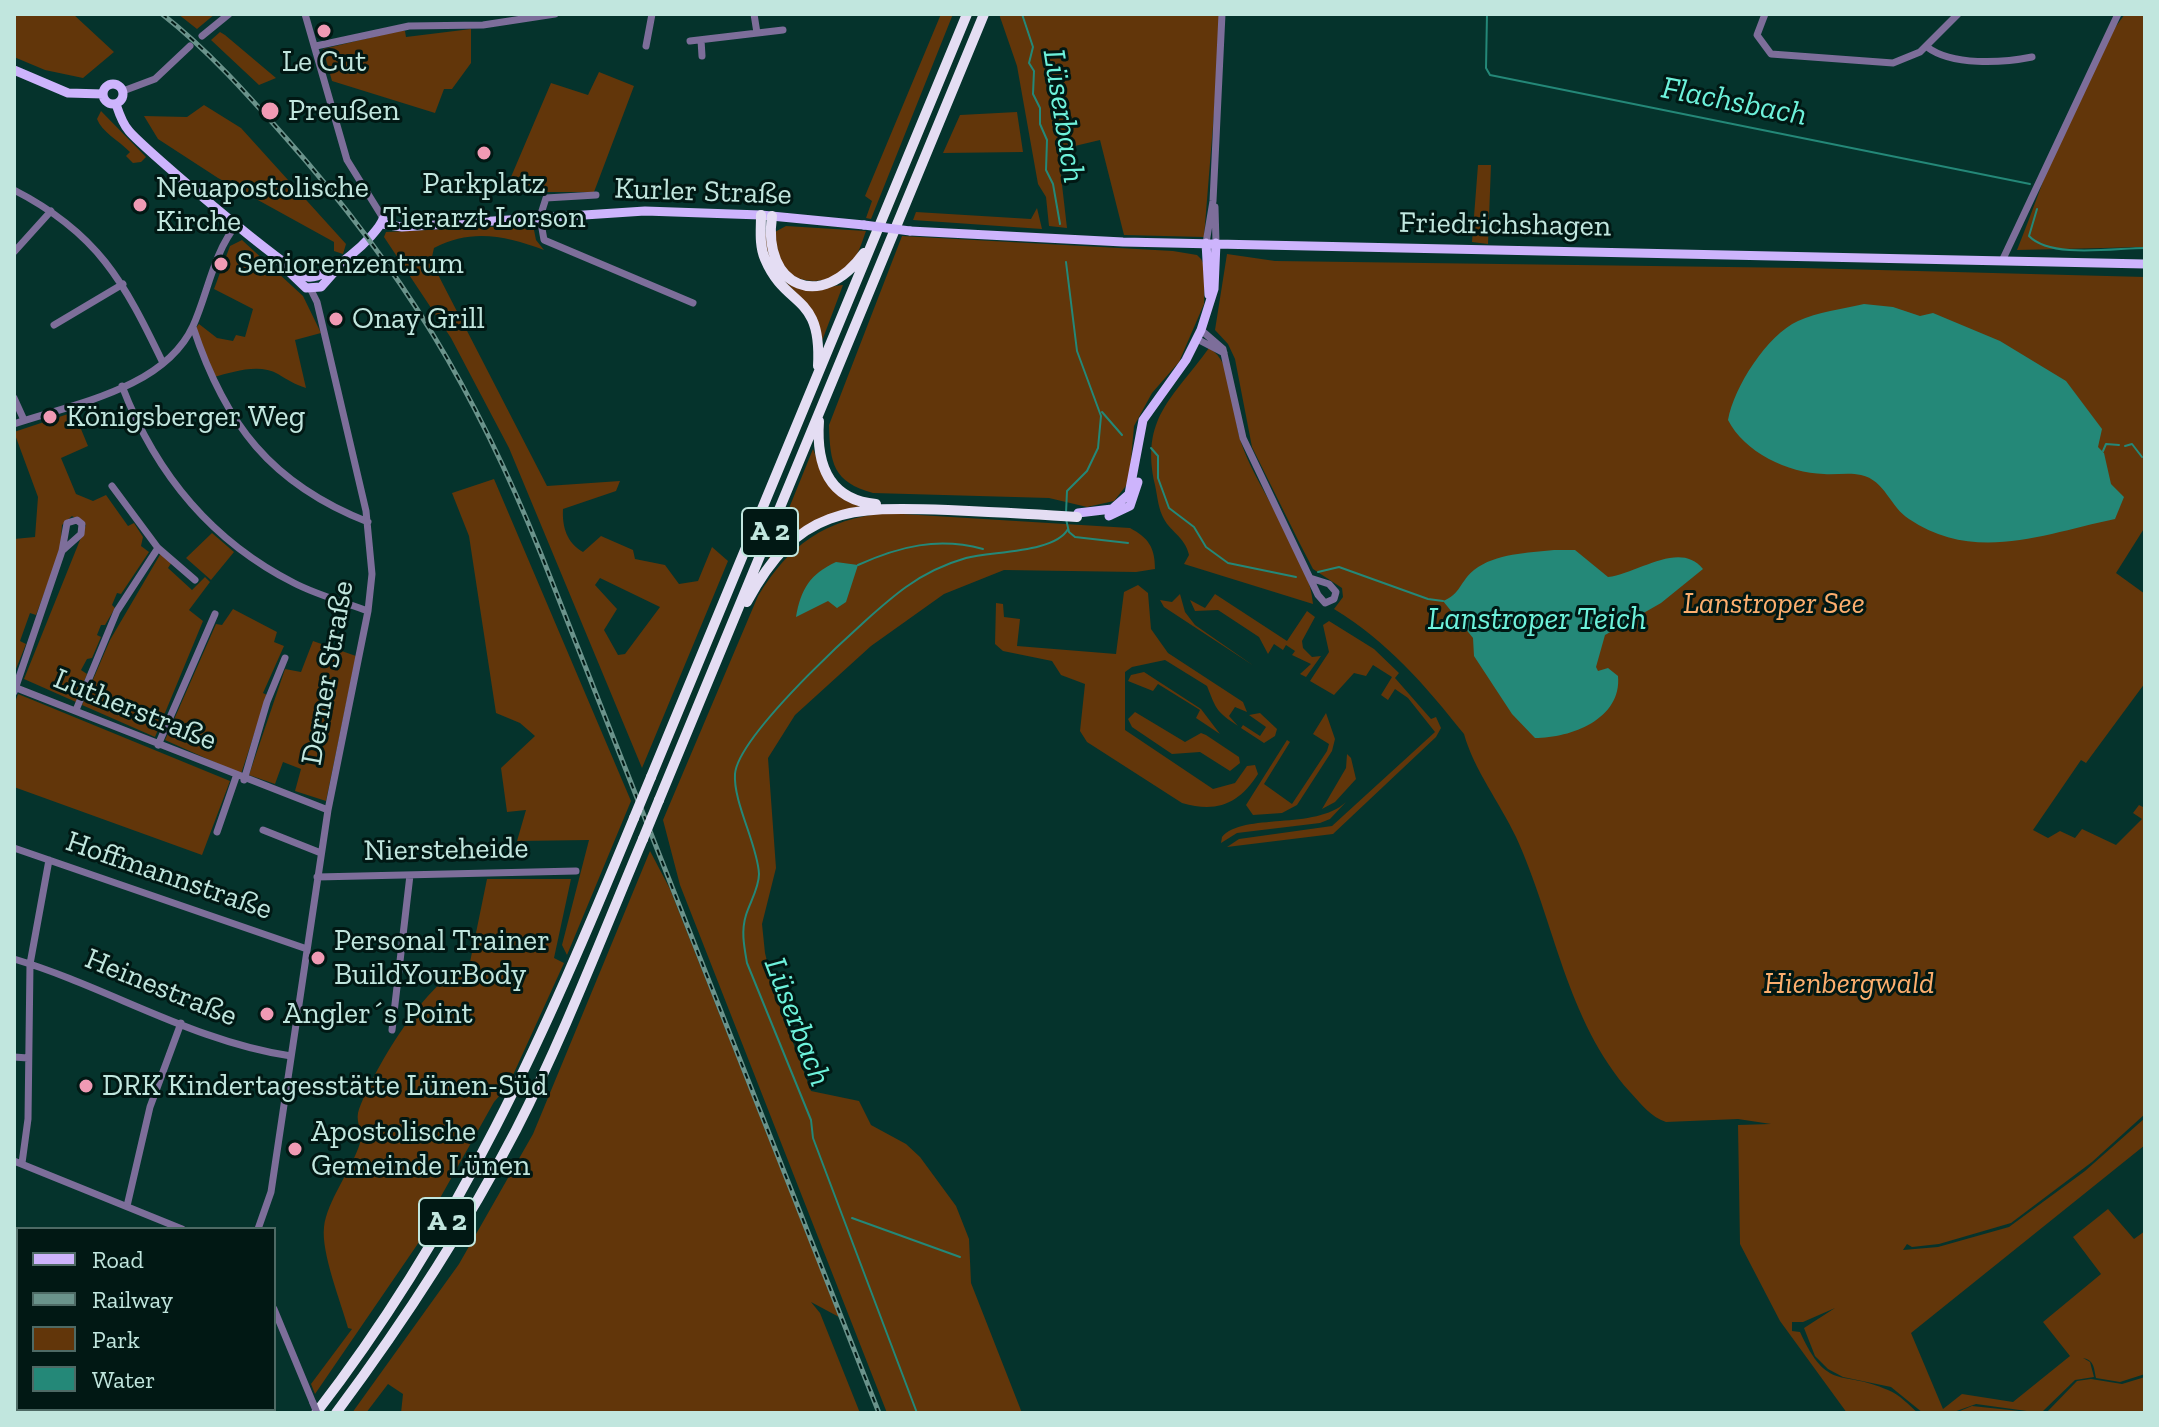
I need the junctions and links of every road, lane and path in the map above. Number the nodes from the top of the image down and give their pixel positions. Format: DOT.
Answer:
graph roads {
  1 [pos="229,14"];
  2 [pos="305,14"];
  3 [pos="484,14"];
  4 [pos="555,14"];
  5 [pos="652,14"];
  6 [pos="754,14"];
  7 [pos="967,14"];
  8 [pos="984,14"];
  9 [pos="1222,14"];
  10 [pos="1765,14"];
  11 [pos="1958,14"];
  12 [pos="2118,14"];
  13 [pos="483,25"];
  14 [pos="783,30"];
  15 [pos="757,33"];
  16 [pos="202,36"];
  17 [pos="701,40"];
  18 [pos="690,41"];
  19 [pos="190,46"];
  20 [pos="316,46"];
  21 [pos="646,46"];
  22 [pos="1927,47"];
  23 [pos="702,56"];
  24 [pos="2032,57"];
  25 [pos="14,70"];
  26 [pos="123,91"];
  27 [pos="103,94"];
  28 [pos="116,104"];
  29 [pos="14,190"];
  30 [pos="596,195"];
  31 [pos="51,211"];
  32 [pos="767,216"];
  33 [pos="540,217"];
  34 [pos="382,221"];
  35 [pos="237,224"];
  36 [pos="864,225"];
  37 [pos="874,239"];
  38 [pos="1211,243"];
  39 [pos="14,252"];
  40 [pos="276,258"];
  41 [pos="2002,261"];
  42 [pos="2145,264"];
  43 [pos="300,274"];
  44 [pos="324,279"];
  45 [pos="123,284"];
  46 [pos="307,290"];
  47 [pos="693,303"];
  48 [pos="319,314"];
  49 [pos="54,325"];
  50 [pos="193,326"];
  51 [pos="1199,335"];
  52 [pos="163,363"];
  53 [pos="817,376"];
  54 [pos="122,386"];
  55 [pos="14,398"];
  56 [pos="820,411"];
  57 [pos="24,420"];
  58 [pos="14,424"];
  59 [pos="112,486"];
  60 [pos="1052,513"];
  61 [pos="1078,515"];
  62 [pos="368,522"];
  63 [pos="158,548"];
  64 [pos="62,551"];
  65 [pos="1310,578"];
  66 [pos="195,580"];
  67 [pos="368,611"];
  68 [pos="215,614"];
  69 [pos="720,653"];
  70 [pos="285,658"];
  71 [pos="15,689"];
  72 [pos="76,710"];
  73 [pos="158,745"];
  74 [pos="240,778"];
  75 [pos="328,810"];
  76 [pos="263,830"];
  77 [pos="217,832"];
  78 [pos="14,848"];
  79 [pos="321,853"];
  80 [pos="49,860"];
  81 [pos="576,871"];
  82 [pos="410,875"];
  83 [pos="317,877"];
  84 [pos="307,949"];
  85 [pos="14,959"];
  86 [pos="30,964"];
  87 [pos="181,1023"];
  88 [pos="392,1030"];
  89 [pos="291,1056"];
  90 [pos="14,1057"];
  91 [pos="28,1058"];
  92 [pos="18,1162"];
  93 [pos="127,1206"];
  94 [pos="177,1227"];
  95 [pos="259,1227"];
  96 [pos="276,1314"];
  97 [pos="314,1407"];
  98 [pos="336,1413"];
  1 -- 16 [label="street"];
  2 -- 20 [label="street"];
  3 -- 13 [label="street"];
  4 -- 13 [label="street"];
  5 -- 21 [label="street"];
  6 -- 15 [label="street"];
  7 -- 37 [label="highway, A 2"];
  8 -- 56 [label="highway, A 2"];
  9 -- 38 [label="street"];
  10 -- 22 [label="street"];
  11 -- 22 [label="street"];
  12 -- 41 [label="street"];
  13 -- 20 [label="street"];
  14 -- 15 [label="street"];
  15 -- 17 [label="street"];
  17 -- 18 [label="street"];
  17 -- 23 [label="street"];
  19 -- 26 [label="street"];
  20 -- 34 [label="street"];
  22 -- 24 [label="street"];
  25 -- 27 [label="main road"];
  26 -- 27 [label="main road"];
  26 -- 28 [label="main road"];
  27 -- 28 [label="main road"];
  28 -- 35 [label="main road"];
  29 -- 31 [label="street"];
  30 -- 33 [label="street"];
  31 -- 39 [label="street"];
  31 -- 45 [label="street"];
  32 -- 33 [label="main road, Kurler Straße"];
  32 -- 36 [label="main road, Kurler Straße"];
  32 -- 37 [label="highway"];
  32 -- 53 [label="highway"];
  33 -- 34 [label="main road, Kurler Straße"];
  33 -- 47 [label="street"];
  34 -- 44 [label="main road"];
  35 -- 40 [label="main road"];
  35 -- 50 [label="street"];
  36 -- 38 [label="main road, Friedrichshagen, bridge"];
  37 -- 53 [label="highway, A 2"];
  38 -- 41 [label="main road, Friedrichshagen"];
  38 -- 51 [label="main road"];
  40 -- 43 [label="main road"];
  40 -- 46 [label="main road"];
  41 -- 42 [label="main road, Friedrichshagen"];
  43 -- 44 [label="main road"];
  43 -- 46 [label="main road"];
  44 -- 46 [label="main road"];
  44 -- 48 [label="street, Derner Straße"];
  45 -- 49 [label="street"];
  45 -- 52 [label="street"];
  46 -- 48 [label="street, Derner Straße"];
  48 -- 62 [label="street, Derner Straße"];
  50 -- 52 [label="street"];
  50 -- 62 [label="street"];
  51 -- 61 [label="main road"];
  51 -- 65 [label="street"];
  52 -- 54 [label="street"];
  53 -- 97 [label="highway, A 2, bridge"];
  54 -- 57 [label="street"];
  54 -- 67 [label="street"];
  55 -- 57 [label="street"];
  56 -- 60 [label="highway"];
  56 -- 69 [label="highway, A 2"];
  57 -- 58 [label="street"];
  59 -- 63 [label="street"];
  60 -- 61 [label="highway"];
  60 -- 69 [label="highway"];
  62 -- 67 [label="street, Derner Straße"];
  63 -- 66 [label="street"];
  63 -- 72 [label="street"];
  64 -- 71 [label="street"];
  67 -- 75 [label="street, Derner Straße"];
  68 -- 73 [label="street"];
  69 -- 98 [label="highway, A 2, bridge"];
  70 -- 74 [label="street"];
  71 -- 72 [label="street, Lutherstraße"];
  72 -- 73 [label="street, Lutherstraße"];
  73 -- 74 [label="street, Lutherstraße"];
  74 -- 75 [label="street, Lutherstraße"];
  74 -- 77 [label="street, Lutherstraße"];
  75 -- 79 [label="street, Derner Straße"];
  76 -- 79 [label="street"];
  78 -- 80 [label="street, Hoffmannstraße"];
  79 -- 83 [label="street, Derner Straße"];
  80 -- 84 [label="street, Hoffmannstraße"];
  80 -- 86 [label="street"];
  81 -- 82 [label="street, Niersteheide"];
  82 -- 83 [label="street, Niersteheide"];
  82 -- 88 [label="street"];
  83 -- 84 [label="street, Derner Straße"];
  84 -- 89 [label="street, Derner Straße"];
  85 -- 86 [label="street, Heinestraße"];
  86 -- 87 [label="street, Heinestraße"];
  86 -- 91 [label="street"];
  87 -- 89 [label="street, Heinestraße"];
  87 -- 93 [label="street"];
  89 -- 95 [label="street, Derner Straße"];
  90 -- 91 [label="street"];
  91 -- 92 [label="street"];
  92 -- 93 [label="street"];
  93 -- 94 [label="street"];
  96 -- 97 [label="street"];
}
